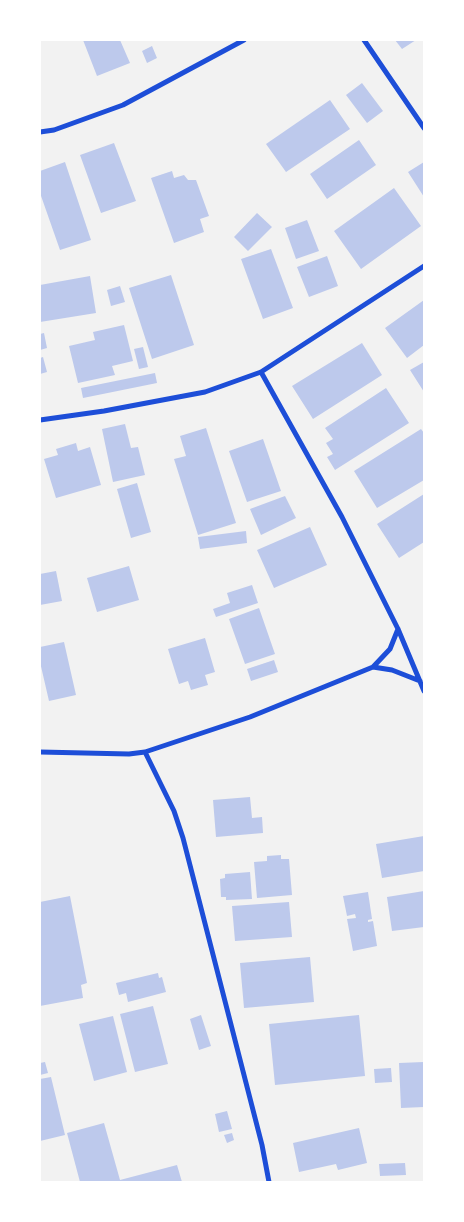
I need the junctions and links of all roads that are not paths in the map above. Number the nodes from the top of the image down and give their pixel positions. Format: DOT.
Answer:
graph roads {
  1 [pos="244,40"];
  2 [pos="364,40"];
  3 [pos="424,128"];
  4 [pos="40,132"];
  5 [pos="424,266"];
  6 [pos="261,372"];
  7 [pos="40,420"];
  8 [pos="398,629"];
  9 [pos="373,668"];
  10 [pos="420,681"];
  11 [pos="424,692"];
  12 [pos="40,752"];
  13 [pos="146,752"];
  14 [pos="269,1182"];
  1 -- 4 [label="street"];
  2 -- 3 [label="street"];
  5 -- 6 [label="street"];
  6 -- 7 [label="street"];
  6 -- 8 [label="street"];
  8 -- 9 [label="street"];
  8 -- 10 [label="street"];
  9 -- 10 [label="street"];
  9 -- 13 [label="street"];
  10 -- 11 [label="street"];
  12 -- 13 [label="street"];
  13 -- 14 [label="street"];
}
